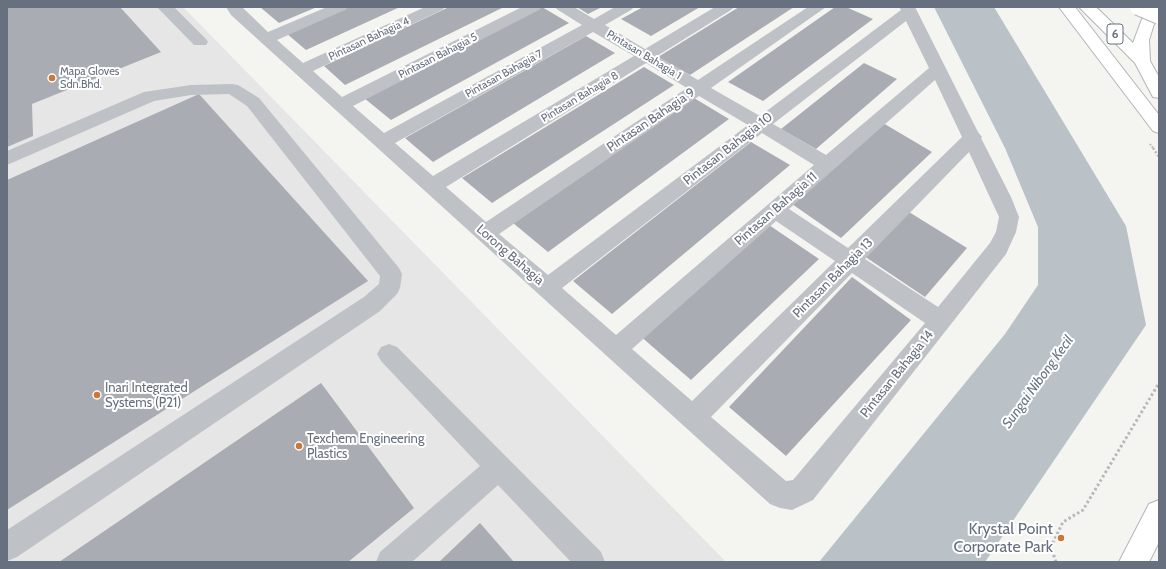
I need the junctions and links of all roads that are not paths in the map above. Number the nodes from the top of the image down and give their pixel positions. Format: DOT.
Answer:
graph roads {
  1 [pos="165,7"];
  2 [pos="234,7"];
  3 [pos="340,7"];
  4 [pos="437,7"];
  5 [pos="534,7"];
  6 [pos="564,7"];
  7 [pos="626,7"];
  8 [pos="726,7"];
  9 [pos="818,7"];
  10 [pos="1066,7"];
  11 [pos="1087,7"];
  12 [pos="1138,7"];
  13 [pos="908,9"];
  14 [pos="1159,11"];
  15 [pos="1159,16"];
  16 [pos="594,25"];
  17 [pos="266,39"];
  18 [pos="200,42"];
  19 [pos="646,57"];
  20 [pos="1142,61"];
  21 [pos="937,69"];
  22 [pos="302,70"];
  23 [pos="699,88"];
  24 [pos="1159,94"];
  25 [pos="341,105"];
  26 [pos="760,124"];
  27 [pos="1159,127"];
  28 [pos="973,137"];
  29 [pos="382,142"];
  30 [pos="7,158"];
  31 [pos="827,164"];
  32 [pos="432,186"];
  33 [pos="775,210"];
  34 [pos="485,233"];
  35 [pos="850,261"];
  36 [pos="547,288"];
  37 [pos="940,321"];
  38 [pos="616,349"];
  39 [pos="389,354"];
  40 [pos="693,418"];
  41 [pos="498,466"];
  42 [pos="792,496"];
  43 [pos="1159,514"];
  44 [pos="7,547"];
  45 [pos="390,562"];
  46 [pos="592,562"];
  47 [pos="1133,562"];
  1 -- 18 [label="street"];
  2 -- 17 [label="street, Lorong Bahagia"];
  3 -- 17 [label="street"];
  4 -- 22 [label="street, Pintasan Bahagia 4"];
  5 -- 25 [label="street, Pintasan Bahagia 5"];
  6 -- 16 [label="street, Pintasan Bahagia 1"];
  7 -- 16 [label="street, Pintasan Bahagia 7"];
  8 -- 19 [label="street, Pintasan Bahagia 8"];
  9 -- 23 [label="street, Pintasan Bahagia 9"];
  10 -- 27 [label="main road"];
  11 -- 20 [label="main road, 6"];
  12 -- 15 [label="main road, bridge"];
  13 -- 21 [label="street, Pintasan Bahagia 14"];
  13 -- 26 [label="street, Pintasan Bahagia 10"];
  14 -- 20 [label="main road, 6"];
  16 -- 19 [label="street, Pintasan Bahagia 1"];
  16 -- 29 [label="street, Pintasan Bahagia 7"];
  17 -- 22 [label="street, Lorong Bahagia"];
  19 -- 23 [label="street, Pintasan Bahagia 1"];
  19 -- 32 [label="street, Pintasan Bahagia 8"];
  20 -- 24 [label="main road, 6"];
  21 -- 28 [label="street, Pintasan Bahagia 14"];
  21 -- 31 [label="street, Pintasan Bahagia 11"];
  22 -- 25 [label="street, Lorong Bahagia"];
  23 -- 26 [label="street, Pintasan Bahagia 1"];
  23 -- 34 [label="street, Pintasan Bahagia 9"];
  25 -- 29 [label="street, Lorong Bahagia"];
  26 -- 31 [label="street, Pintasan Bahagia 1"];
  26 -- 36 [label="street, Pintasan Bahagia 10"];
  28 -- 35 [label="street, Pintasan Bahagia 13"];
  28 -- 37 [label="street, Pintasan Bahagia 14"];
  29 -- 32 [label="street, Lorong Bahagia"];
  30 -- 44 [label="street"];
  31 -- 33 [label="street, Pintasan Bahagia 11"];
  32 -- 34 [label="street, Lorong Bahagia"];
  33 -- 35 [label="street"];
  33 -- 38 [label="street, Pintasan Bahagia 11"];
  34 -- 36 [label="street, Lorong Bahagia"];
  35 -- 37 [label="street"];
  35 -- 40 [label="street, Pintasan Bahagia 13"];
  36 -- 38 [label="street, Lorong Bahagia"];
  37 -- 42 [label="street, Pintasan Bahagia 14"];
  38 -- 40 [label="street, Lorong Bahagia"];
  39 -- 41 [label="street"];
  40 -- 42 [label="street, Lorong Bahagia"];
  41 -- 45 [label="street"];
  41 -- 46 [label="street"];
  43 -- 47 [label="main road"];
}
